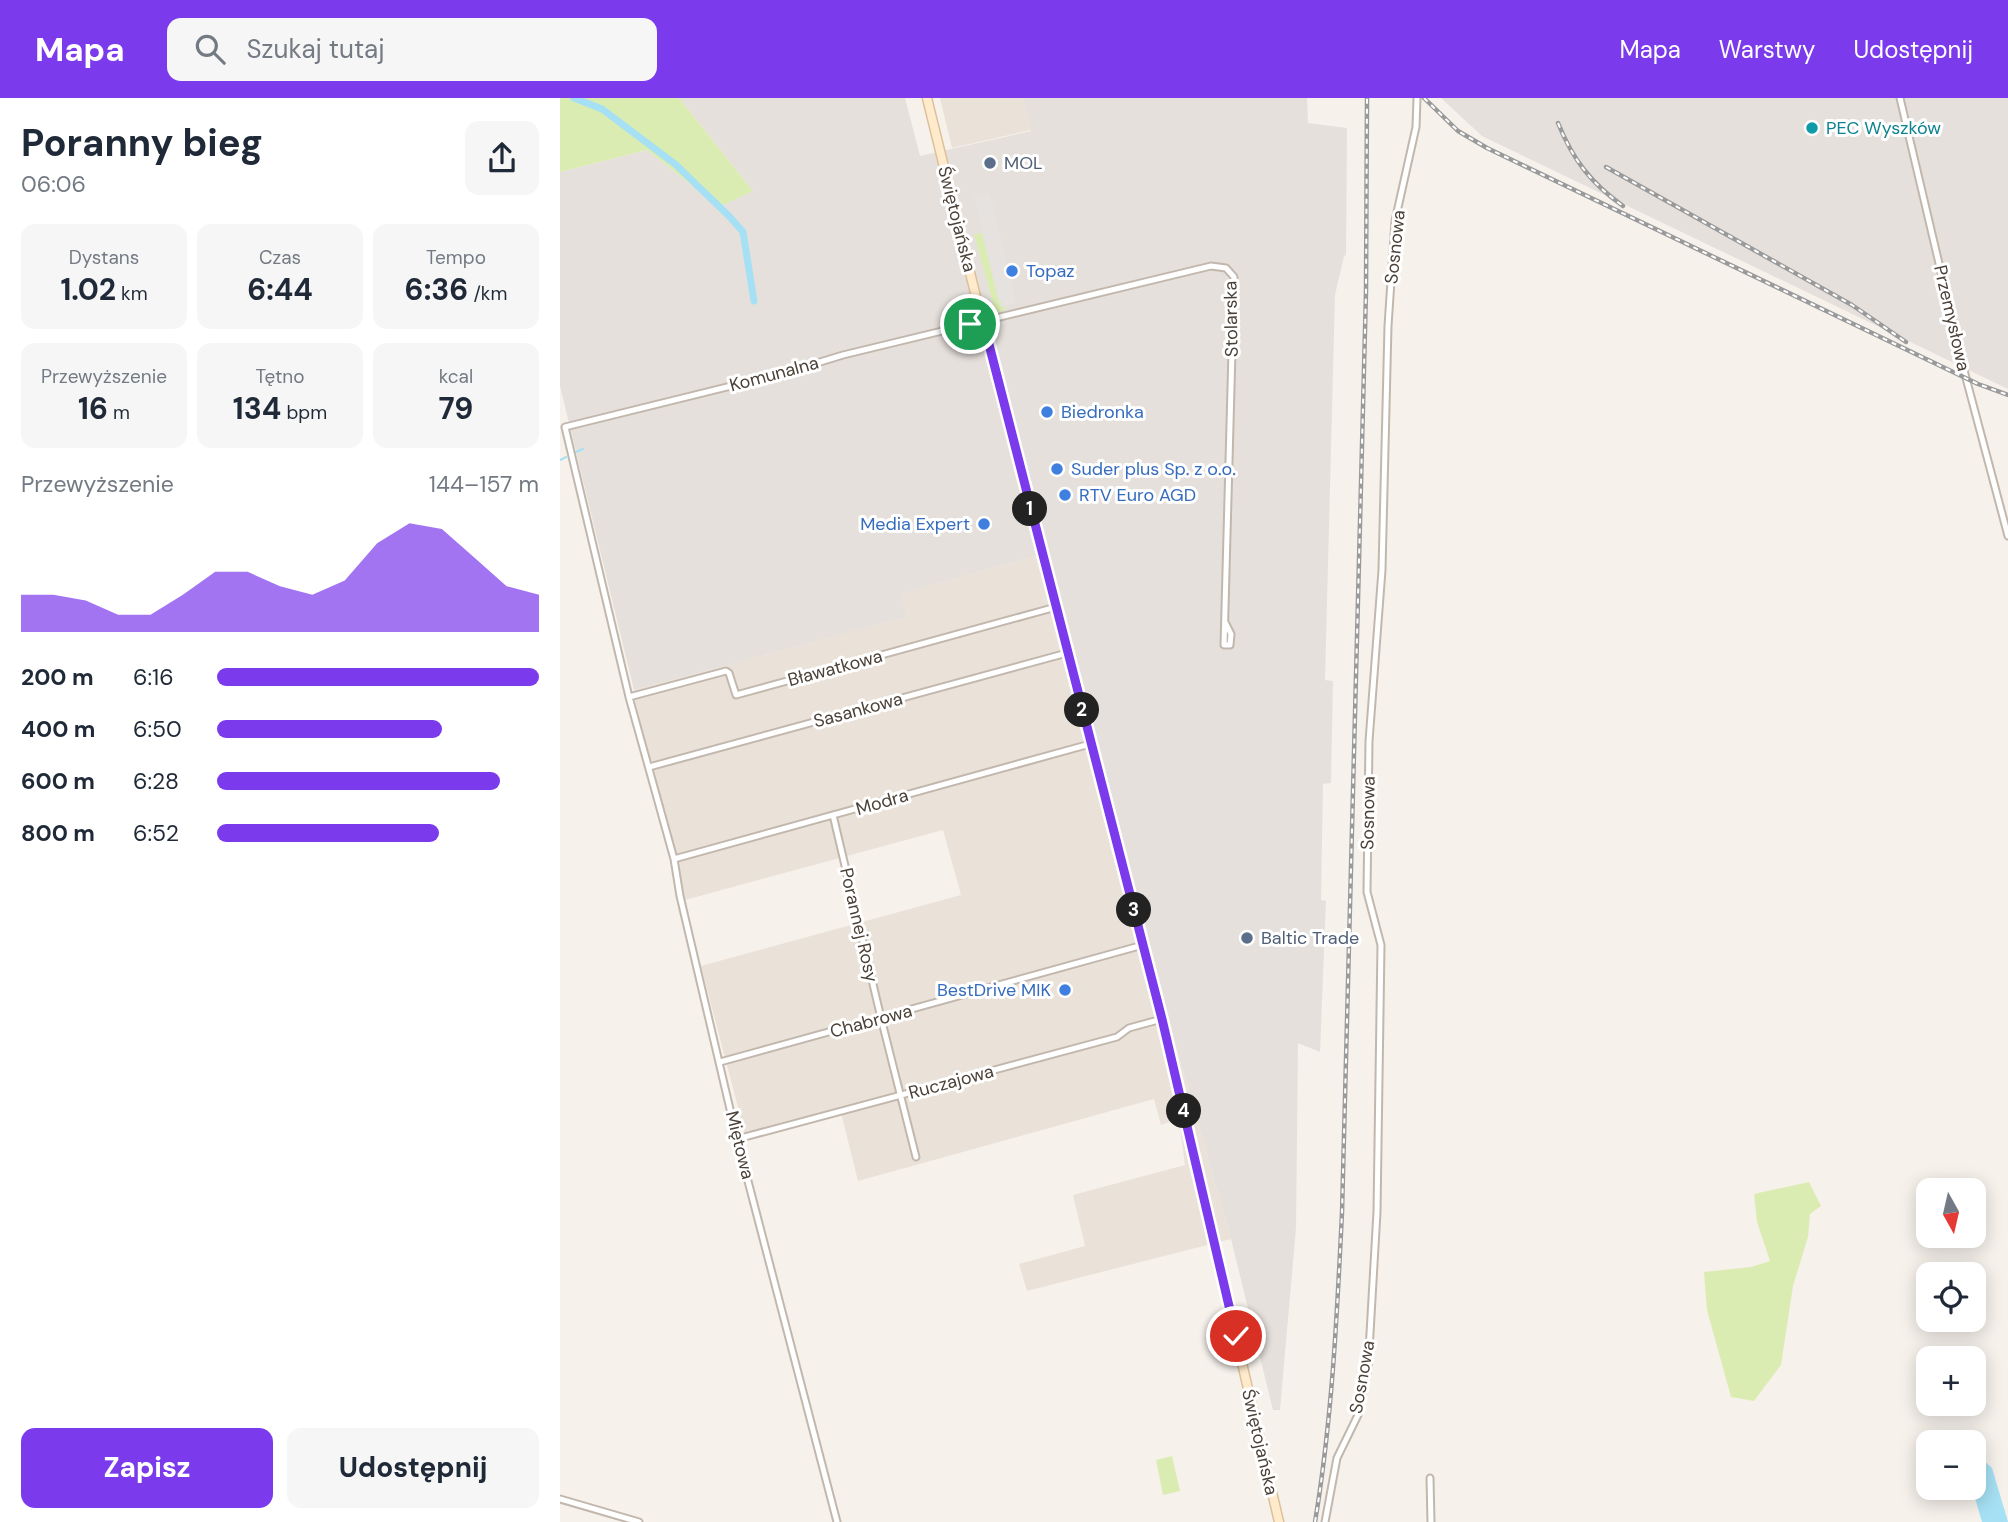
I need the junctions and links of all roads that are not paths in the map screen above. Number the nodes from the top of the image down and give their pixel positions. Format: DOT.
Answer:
graph roads {
  1 [pos="927,98"];
  2 [pos="1417,98"];
  3 [pos="1900,98"];
  4 [pos="983,321"];
  5 [pos="565,427"];
  6 [pos="2008,536"];
  7 [pos="1056,607"];
  8 [pos="1225,622"];
  9 [pos="1067,653"];
  10 [pos="629,697"];
  11 [pos="1090,744"];
  12 [pos="649,767"];
  13 [pos="833,815"];
  14 [pos="674,859"];
  15 [pos="1143,945"];
  16 [pos="881,1018"];
  17 [pos="1162,1019"];
  18 [pos="720,1062"];
  19 [pos="900,1096"];
  20 [pos="737,1139"];
  21 [pos="916,1157"];
  22 [pos="1430,1478"];
  23 [pos="560,1499"];
  24 [pos="639,1522"];
  25 [pos="836,1522"];
  26 [pos="1279,1522"];
  27 [pos="1325,1522"];
  28 [pos="1431,1522"];
  1 -- 4 [label="street, Świętojańska"];
  2 -- 27 [label="street, Sosnowa"];
  3 -- 6 [label="street, Przemysłowa"];
  4 -- 5 [label="street, Komunalna"];
  4 -- 7 [label="street, Świętojańska"];
  4 -- 8 [label="street, Stolarska"];
  5 -- 10 [label="street, Miętowa"];
  7 -- 9 [label="street, Świętojańska"];
  7 -- 10 [label="street, Bławatkowa"];
  9 -- 11 [label="street, Świętojańska"];
  9 -- 12 [label="street, Sasankowa"];
  10 -- 12 [label="street, Miętowa"];
  11 -- 13 [label="street, Modra"];
  11 -- 15 [label="street, Świętojańska"];
  12 -- 14 [label="street, Miętowa"];
  13 -- 14 [label="street, Modra"];
  13 -- 16 [label="street, Porannej Rosy"];
  14 -- 18 [label="street, Miętowa"];
  15 -- 16 [label="street, Chabrowa"];
  15 -- 17 [label="street, Świętojańska"];
  16 -- 18 [label="street, Chabrowa"];
  16 -- 19 [label="street, Porannej Rosy"];
  17 -- 19 [label="street, Ruczajowa"];
  17 -- 26 [label="street, Świętojańska"];
  18 -- 20 [label="street, Miętowa"];
  19 -- 20 [label="street, Ruczajowa"];
  19 -- 21 [label="street, Porannej Rosy"];
  20 -- 25 [label="street, Miętowa"];
  22 -- 28 [label="street"];
  23 -- 24 [label="street"];
}
